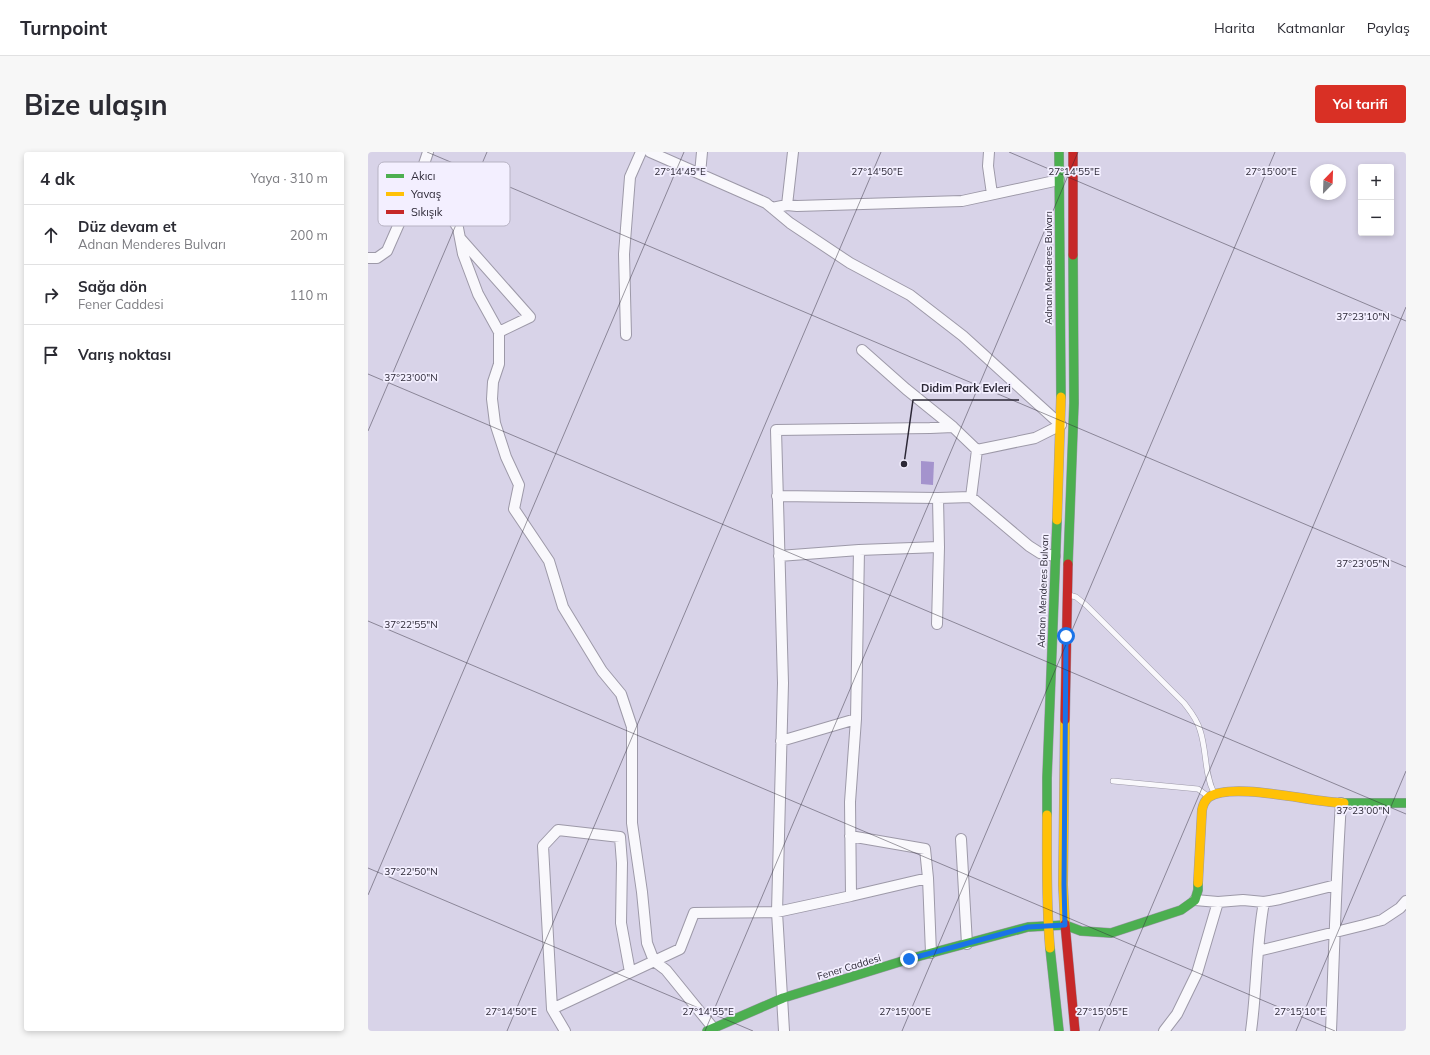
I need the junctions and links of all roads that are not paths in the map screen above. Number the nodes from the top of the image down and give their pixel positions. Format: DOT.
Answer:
graph roads {
  1 [pos="428,152"];
  2 [pos="641,152"];
  3 [pos="650,152"];
  4 [pos="702,152"];
  5 [pos="793,152"];
  6 [pos="989,152"];
  7 [pos="1059,152"];
  8 [pos="1073,152"];
  9 [pos="425,162"];
  10 [pos="700,174"];
  11 [pos="1059,180"];
  12 [pos="992,194"];
  13 [pos="787,205"];
  14 [pos="772,208"];
  15 [pos="398,226"];
  16 [pos="457,226"];
  17 [pos="460,238"];
  18 [pos="368,258"];
  19 [pos="499,332"];
  20 [pos="626,335"];
  21 [pos="862,350"];
  22 [pos="1061,425"];
  23 [pos="953,427"];
  24 [pos="977,450"];
  25 [pos="777,496"];
  26 [pos="972,497"];
  27 [pos="938,498"];
  28 [pos="939,547"];
  29 [pos="859,550"];
  30 [pos="779,556"];
  31 [pos="1055,556"];
  32 [pos="1068,595"];
  33 [pos="937,624"];
  34 [pos="856,720"];
  35 [pos="781,741"];
  36 [pos="1113,781"];
  37 [pos="1212,795"];
  38 [pos="1341,803"];
  39 [pos="1406,803"];
  40 [pos="850,836"];
  41 [pos="961,839"];
  42 [pos="637,860"];
  43 [pos="622,863"];
  44 [pos="928,878"];
  45 [pos="1336,885"];
  46 [pos="851,896"];
  47 [pos="1195,900"];
  48 [pos="1406,901"];
  49 [pos="1218,902"];
  50 [pos="1264,902"];
  51 [pos="777,912"];
  52 [pos="1065,925"];
  53 [pos="1048,926"];
  54 [pos="1335,933"];
  55 [pos="967,944"];
  56 [pos="1258,951"];
  57 [pos="931,953"];
  58 [pos="654,961"];
  59 [pos="630,972"];
  60 [pos="783,998"];
  61 [pos="552,1009"];
  62 [pos="710,1030"];
  63 [pos="565,1031"];
  64 [pos="784,1031"];
  65 [pos="1059,1031"];
  66 [pos="1075,1031"];
  67 [pos="1164,1031"];
  68 [pos="1251,1031"];
  69 [pos="1331,1031"];
  1 -- 9 [label="street"];
  2 -- 20 [label="street"];
  3 -- 10 [label="street"];
  4 -- 10 [label="street"];
  5 -- 13 [label="street"];
  6 -- 12 [label="street"];
  7 -- 11 [label="main road, Adnan Menderes Bulvarı"];
  8 -- 32 [label="main road"];
  10 -- 14 [label="street"];
  11 -- 12 [label="street"];
  11 -- 22 [label="main road, Adnan Menderes Bulvarı"];
  12 -- 13 [label="street"];
  13 -- 14 [label="street"];
  14 -- 22 [label="street"];
  15 -- 18 [label="street"];
  16 -- 17 [label="street"];
  17 -- 19 [label="street"];
  17 -- 19 [label="street"];
  19 -- 42 [label="street"];
  21 -- 23 [label="street"];
  22 -- 24 [label="street"];
  22 -- 31 [label="main road, Adnan Menderes Bulvarı"];
  23 -- 24 [label="street"];
  23 -- 25 [label="street"];
  24 -- 26 [label="street"];
  25 -- 27 [label="street"];
  25 -- 30 [label="street"];
  26 -- 27 [label="street"];
  26 -- 31 [label="street"];
  27 -- 28 [label="street"];
  28 -- 29 [label="street"];
  28 -- 33 [label="street"];
  29 -- 30 [label="street"];
  29 -- 34 [label="street"];
  30 -- 35 [label="street"];
  31 -- 53 [label="main road, Adnan Menderes Bulvarı"];
  32 -- 37 [label="lane"];
  32 -- 52 [label="main road"];
  34 -- 35 [label="street"];
  34 -- 40 [label="street"];
  35 -- 51 [label="street"];
  36 -- 37 [label="lane"];
  37 -- 38 [label="main road"];
  37 -- 47 [label="main road"];
  38 -- 39 [label="main road"];
  38 -- 45 [label="street"];
  40 -- 44 [label="street"];
  40 -- 46 [label="street"];
  41 -- 55 [label="street"];
  42 -- 43 [label="street"];
  42 -- 58 [label="street"];
  43 -- 59 [label="street"];
  43 -- 61 [label="street"];
  44 -- 46 [label="street"];
  44 -- 57 [label="street"];
  45 -- 50 [label="street"];
  45 -- 54 [label="street"];
  46 -- 51 [label="street"];
  47 -- 49 [label="street"];
  47 -- 52 [label="main road"];
  48 -- 54 [label="street"];
  49 -- 50 [label="street"];
  49 -- 67 [label="street"];
  50 -- 56 [label="street"];
  51 -- 58 [label="street"];
  51 -- 60 [label="street"];
  52 -- 53 [label="main road, Fener Caddesi"];
  52 -- 66 [label="main road"];
  53 -- 55 [label="main road, Fener Caddesi"];
  53 -- 65 [label="main road, Adnan Menderes Bulvarı"];
  54 -- 56 [label="street"];
  54 -- 69 [label="street"];
  55 -- 57 [label="main road, Fener Caddesi"];
  56 -- 68 [label="street"];
  57 -- 60 [label="main road, Fener Caddesi"];
  58 -- 59 [label="street"];
  58 -- 62 [label="street"];
  59 -- 61 [label="street"];
  60 -- 62 [label="main road, Fener Caddesi"];
  60 -- 64 [label="street"];
  61 -- 63 [label="street"];
}
